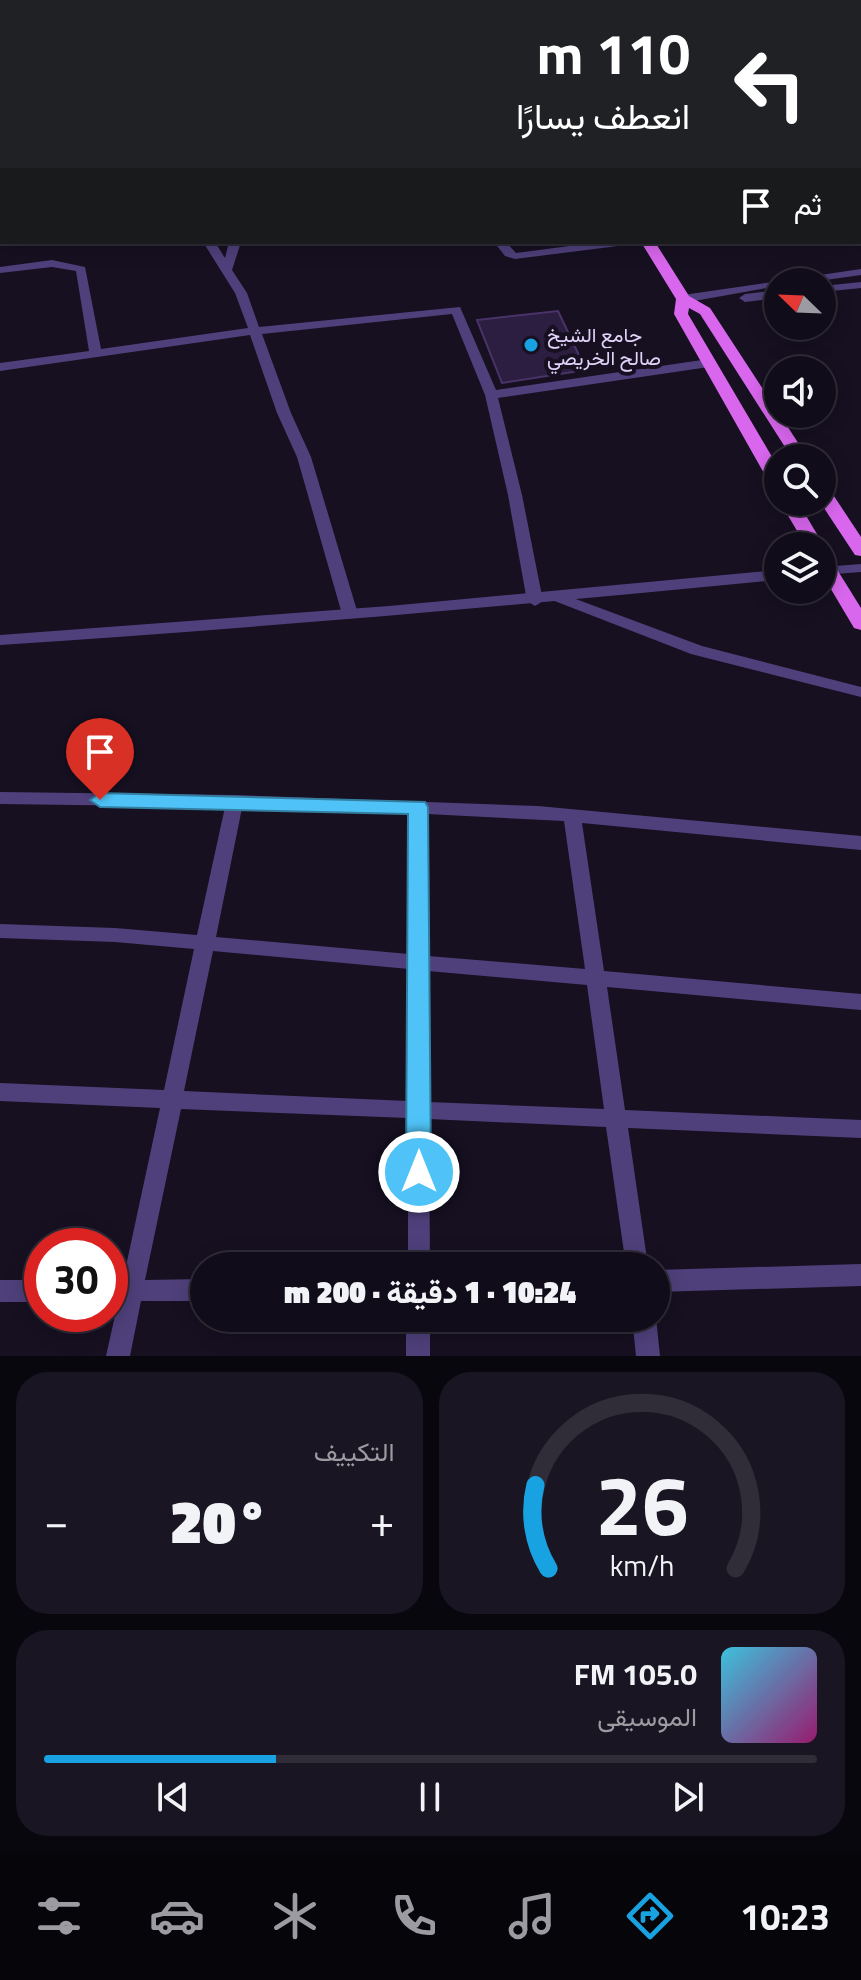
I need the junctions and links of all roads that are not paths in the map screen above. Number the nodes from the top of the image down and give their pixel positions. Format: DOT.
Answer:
graph roads {
  1 [pos="210,244"];
  2 [pos="234,244"];
  3 [pos="502,244"];
  4 [pos="610,244"];
  5 [pos="649,244"];
  6 [pos="227,269"];
  7 [pos="0,270"];
  8 [pos="861,272"];
  9 [pos="836,275"];
  10 [pos="764,285"];
  11 [pos="861,285"];
  12 [pos="836,288"];
  13 [pos="764,296"];
  14 [pos="683,299"];
  15 [pos="255,331"];
  16 [pos="96,354"];
  17 [pos="709,363"];
  18 [pos="0,367"];
  19 [pos="491,395"];
  20 [pos="791,444"];
  21 [pos="764,458"];
  22 [pos="836,513"];
  23 [pos="861,551"];
  24 [pos="836,567"];
  25 [pos="861,568"];
  26 [pos="764,576"];
  27 [pos="836,585"];
  28 [pos="557,597"];
  29 [pos="535,601"];
  30 [pos="350,614"];
  31 [pos="861,624"];
  32 [pos="0,640"];
  33 [pos="861,692"];
  34 [pos="0,798"];
  35 [pos="235,801"];
  36 [pos="418,807"];
  37 [pos="572,815"];
  38 [pos="861,843"];
  39 [pos="0,931"];
  40 [pos="205,944"];
  41 [pos="418,962"];
  42 [pos="596,978"];
  43 [pos="861,1002"];
  44 [pos="0,1092"];
  45 [pos="173,1100"];
  46 [pos="419,1110"];
  47 [pos="616,1117"];
  48 [pos="861,1129"];
  49 [pos="419,1252"];
  50 [pos="635,1252"];
  51 [pos="128,1264"];
  52 [pos="861,1275"];
  53 [pos="670,1281"];
  54 [pos="128,1290"];
  55 [pos="190,1290"];
  56 [pos="0,1291"];
  57 [pos="24,1291"];
  58 [pos="119,1332"];
  59 [pos="418,1332"];
  60 [pos="645,1332"];
  61 [pos="118,1356"];
  62 [pos="418,1356"];
  63 [pos="648,1356"];
  1 -- 6 [label="street"];
  2 -- 6 [label="street"];
  3 -- 4 [label="street"];
  5 -- 14 [label="main road"];
  6 -- 15 [label="street"];
  7 -- 16 [label="street"];
  8 -- 9 [label="street"];
  10 -- 14 [label="street"];
  11 -- 12 [label="street"];
  13 -- 14 [label="street"];
  14 -- 17 [label="main road"];
  14 -- 20 [label="main road"];
  15 -- 16 [label="street"];
  15 -- 19 [label="street"];
  15 -- 30 [label="street"];
  16 -- 18 [label="street"];
  17 -- 19 [label="street"];
  17 -- 21 [label="main road"];
  19 -- 29 [label="street"];
  22 -- 23 [label="main road"];
  24 -- 25 [label="street"];
  26 -- 28 [label="street"];
  27 -- 31 [label="main road"];
  28 -- 29 [label="street"];
  28 -- 33 [label="street"];
  29 -- 30 [label="street"];
  30 -- 32 [label="street"];
  34 -- 35 [label="street"];
  35 -- 36 [label="street"];
  35 -- 40 [label="street"];
  36 -- 37 [label="street"];
  36 -- 41 [label="street"];
  37 -- 38 [label="street"];
  37 -- 42 [label="street"];
  39 -- 40 [label="street"];
  40 -- 41 [label="street"];
  40 -- 45 [label="street"];
  41 -- 42 [label="street"];
  41 -- 46 [label="street"];
  42 -- 43 [label="street"];
  42 -- 47 [label="street"];
  44 -- 45 [label="street"];
  45 -- 46 [label="street"];
  45 -- 51 [label="street"];
  46 -- 47 [label="street"];
  46 -- 49 [label="street"];
  47 -- 48 [label="street"];
  47 -- 50 [label="street"];
  52 -- 53 [label="street"];
  54 -- 55 [label="street"];
  56 -- 57 [label="street"];
  58 -- 61 [label="street"];
  59 -- 62 [label="street"];
  60 -- 63 [label="street"];
}
